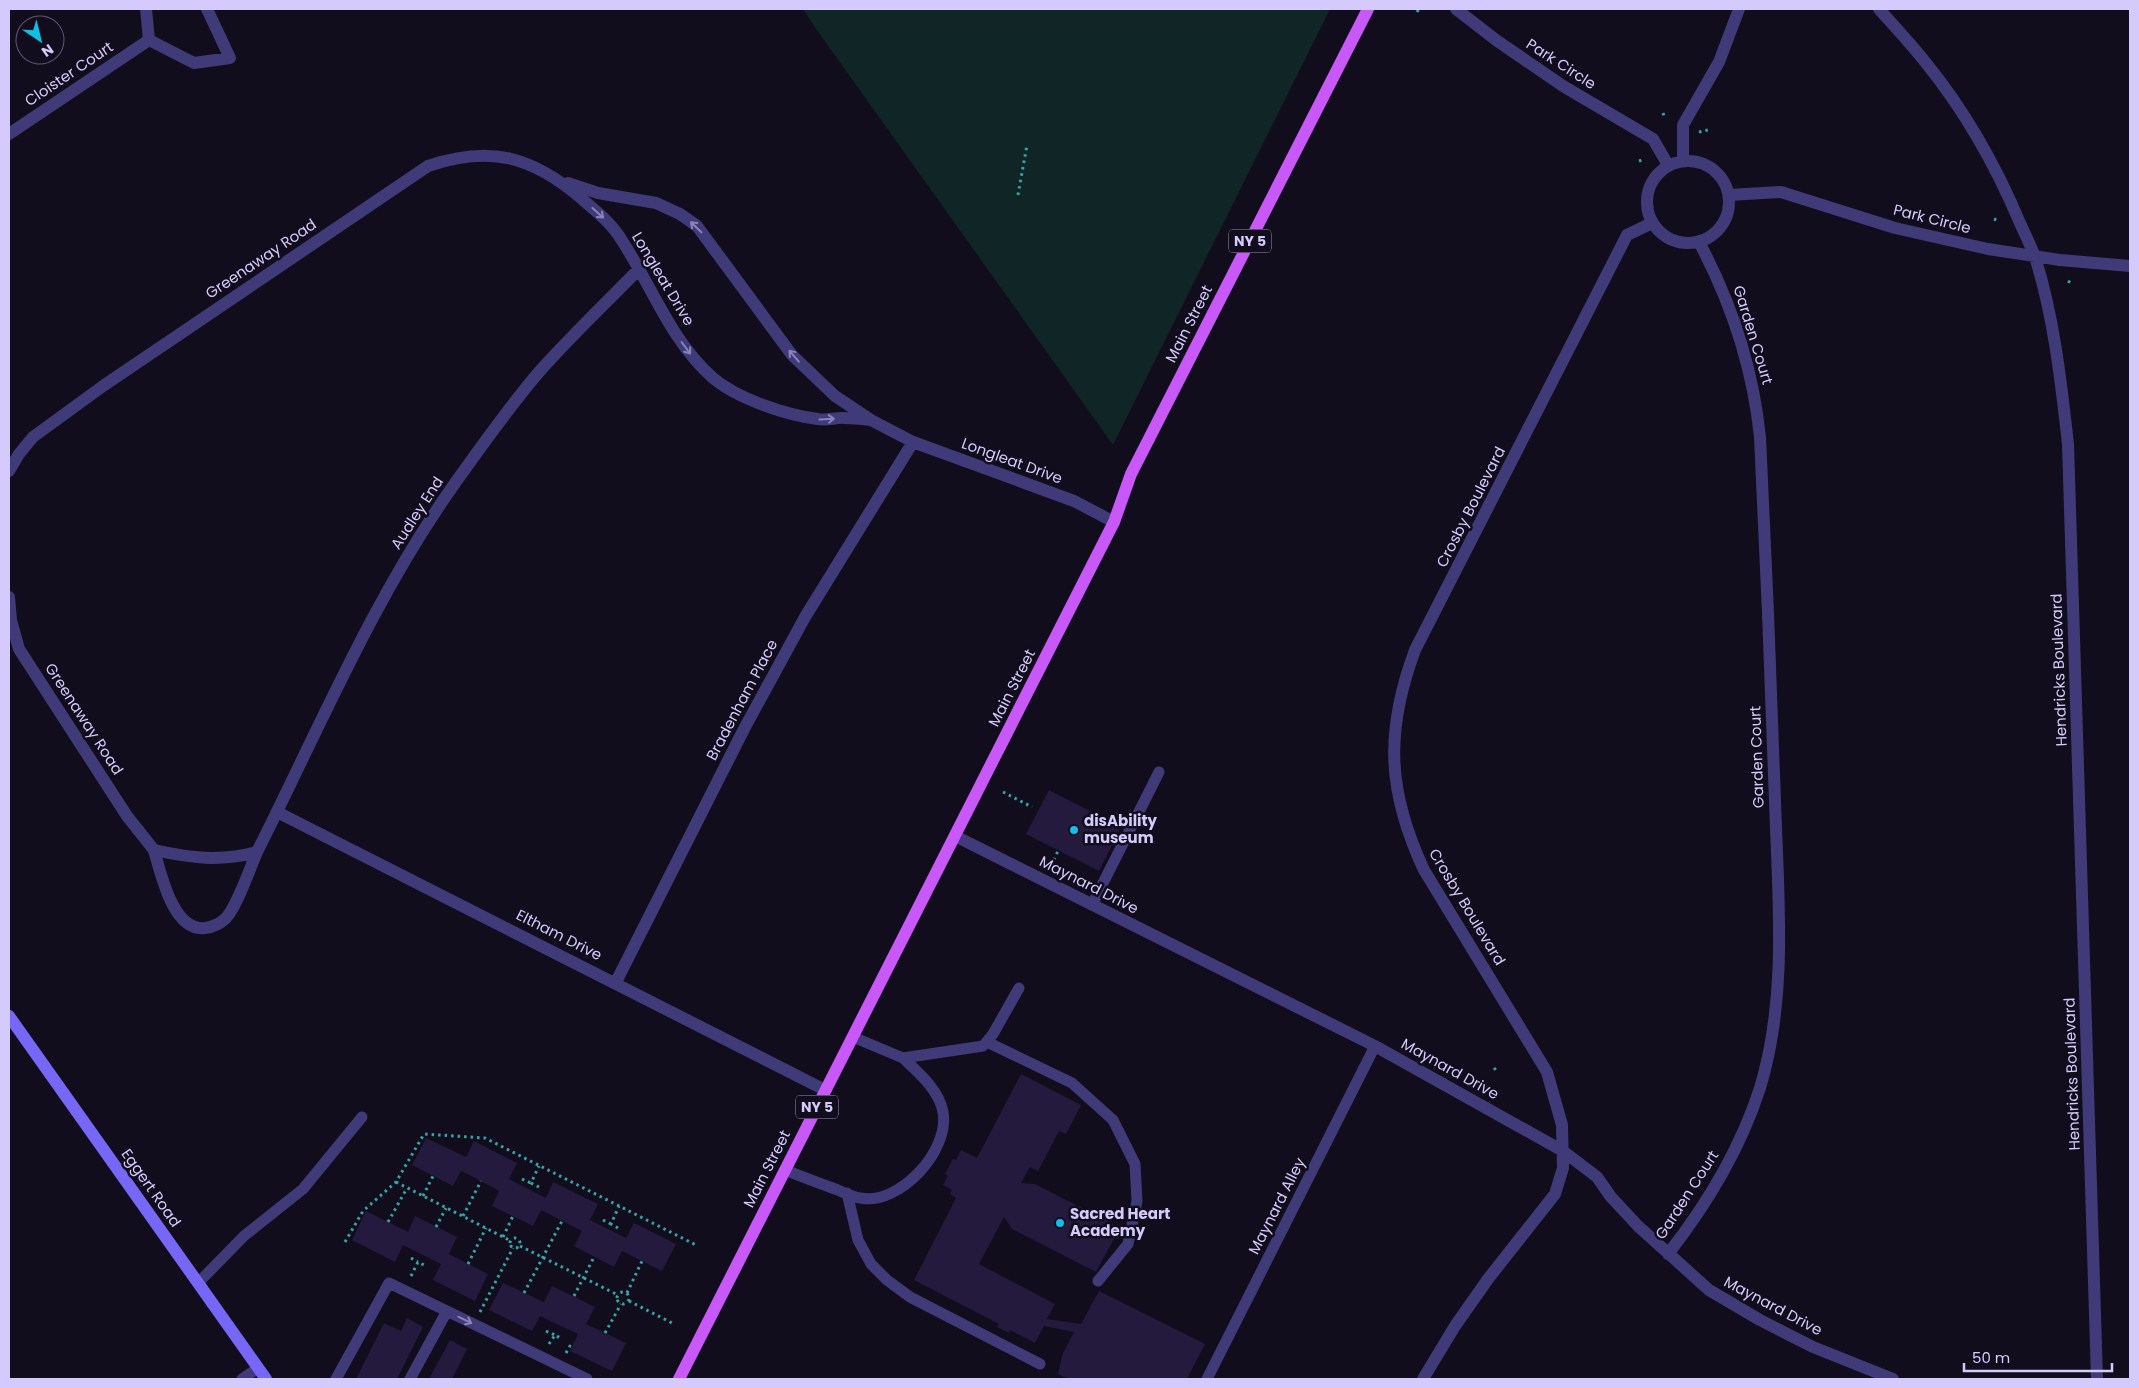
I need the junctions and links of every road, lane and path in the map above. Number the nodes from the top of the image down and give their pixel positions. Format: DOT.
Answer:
graph roads {
  1 [pos="146,9"];
  2 [pos="207,9"];
  3 [pos="1368,9"];
  4 [pos="1456,9"];
  5 [pos="1739,9"];
  6 [pos="1879,9"];
  7 [pos="148,40"];
  8 [pos="1708,130"];
  9 [pos="1699,132"];
  10 [pos="9,134"];
  11 [pos="1027,145"];
  12 [pos="1683,160"];
  13 [pos="1668,165"];
  14 [pos="561,181"];
  15 [pos="1018,195"];
  16 [pos="1729,195"];
  17 [pos="1994,219"];
  18 [pos="1999,221"];
  19 [pos="1652,223"];
  20 [pos="1699,242"];
  21 [pos="2035,257"];
  22 [pos="2130,266"];
  23 [pos="639,269"];
  24 [pos="871,420"];
  25 [pos="913,442"];
  26 [pos="9,471"];
  27 [pos="1114,522"];
  28 [pos="9,597"];
  29 [pos="1159,772"];
  30 [pos="1003,792"];
  31 [pos="1032,807"];
  32 [pos="277,812"];
  33 [pos="955,836"];
  34 [pos="154,850"];
  35 [pos="1058,851"];
  36 [pos="257,852"];
  37 [pos="1051,866"];
  38 [pos="1092,905"];
  39 [pos="616,982"];
  40 [pos="1019,988"];
  41 [pos="9,1016"];
  42 [pos="853,1036"];
  43 [pos="987,1042"];
  44 [pos="1375,1046"];
  45 [pos="903,1058"];
  46 [pos="1494,1068"];
  47 [pos="1498,1072"];
  48 [pos="825,1090"];
  49 [pos="362,1118"];
  50 [pos="1563,1151"];
  51 [pos="539,1166"];
  52 [pos="785,1170"];
  53 [pos="433,1176"];
  54 [pos="522,1179"];
  55 [pos="481,1181"];
  56 [pos="396,1182"];
  57 [pos="531,1183"];
  58 [pos="539,1187"];
  59 [pos="407,1188"];
  60 [pos="846,1193"];
  61 [pos="422,1196"];
  62 [pos="620,1206"];
  63 [pos="446,1208"];
  64 [pos="463,1216"];
  65 [pos="513,1216"];
  66 [pos="562,1220"];
  67 [pos="603,1220"];
  68 [pos="388,1222"];
  69 [pos="610,1224"];
  70 [pos="436,1227"];
  71 [pos="486,1228"];
  72 [pos="618,1228"];
  73 [pos="503,1237"];
  74 [pos="511,1241"];
  75 [pos="345,1242"];
  76 [pos="696,1245"];
  77 [pos="520,1246"];
  78 [pos="513,1248"];
  79 [pos="1668,1254"];
  80 [pos="594,1257"];
  81 [pos="411,1258"];
  82 [pos="543,1258"];
  83 [pos="642,1261"];
  84 [pos="418,1262"];
  85 [pos="468,1264"];
  86 [pos="426,1266"];
  87 [pos="411,1276"];
  88 [pos="583,1278"];
  89 [pos="1098,1281"];
  90 [pos="198,1283"];
  91 [pos="524,1293"];
  92 [pos="627,1293"];
  93 [pos="618,1295"];
  94 [pos="574,1296"];
  95 [pos="629,1301"];
  96 [pos="620,1304"];
  97 [pos="447,1311"];
  98 [pos="480,1312"];
  99 [pos="672,1323"];
  100 [pos="546,1330"];
  101 [pos="605,1333"];
  102 [pos="555,1335"];
  103 [pos="562,1339"];
  104 [pos="548,1347"];
  105 [pos="572,1347"];
  106 [pos="564,1356"];
  107 [pos="1040,1364"];
  108 [pos="258,1368"];
  109 [pos="242,1379"];
  110 [pos="266,1379"];
  111 [pos="336,1379"];
  112 [pos="410,1379"];
  113 [pos="586,1379"];
  114 [pos="679,1379"];
  115 [pos="1207,1379"];
  116 [pos="1423,1379"];
  117 [pos="1893,1379"];
  118 [pos="2097,1379"];
  1 -- 7 [label="street"];
  2 -- 7 [label="street"];
  3 -- 27 [label="main road, Main Street / NY 5"];
  4 -- 13 [label="street, Park Circle"];
  5 -- 12 [label="street"];
  6 -- 21 [label="street, Hendricks Boulevard"];
  7 -- 10 [label="street, Cloister Court"];
  8 -- 9 [label="path"];
  11 -- 15 [label="path"];
  12 -- 13 [label="street"];
  12 -- 16 [label="street"];
  13 -- 19 [label="street"];
  14 -- 23 [label="street, Longleat Drive, one-way"];
  24 -- 14 [label="street, Longleat Drive, one-way"];
  14 -- 26 [label="street, Greenaway Road"];
  16 -- 20 [label="street"];
  16 -- 21 [label="street, Park Circle"];
  17 -- 18 [label="path"];
  19 -- 20 [label="street"];
  19 -- 50 [label="street, Crosby Boulevard"];
  20 -- 79 [label="street, Garden Court"];
  21 -- 22 [label="street, Park Circle"];
  21 -- 118 [label="street, Hendricks Boulevard"];
  23 -- 24 [label="street, Longleat Drive, one-way"];
  23 -- 32 [label="street, Audley End"];
  24 -- 25 [label="street, Longleat Drive"];
  25 -- 27 [label="street, Longleat Drive"];
  25 -- 39 [label="street, Bradenham Place"];
  27 -- 33 [label="main road, Main Street / NY 5"];
  28 -- 34 [label="street, Greenaway Road"];
  29 -- 38 [label="lane"];
  30 -- 31 [label="path"];
  32 -- 36 [label="street, Greenaway Road"];
  32 -- 39 [label="street, Eltham Drive"];
  33 -- 38 [label="street, Maynard Drive"];
  33 -- 42 [label="main road, Main Street / NY 5"];
  34 -- 36 [label="street"];
  34 -- 36 [label="street, Greenaway Road"];
  35 -- 37 [label="path"];
  38 -- 44 [label="street, Maynard Drive"];
  39 -- 48 [label="street, Eltham Drive"];
  40 -- 43 [label="lane"];
  41 -- 90 [label="street, Eggert Road"];
  42 -- 45 [label="lane"];
  42 -- 48 [label="main road, Main Street / NY 5"];
  43 -- 45 [label="lane"];
  43 -- 89 [label="lane"];
  44 -- 50 [label="street, Maynard Drive"];
  44 -- 115 [label="lane, Maynard Alley"];
  45 -- 60 [label="lane"];
  46 -- 47 [label="path"];
  48 -- 52 [label="main road, Main Street / NY 5"];
  49 -- 90 [label="lane"];
  50 -- 79 [label="street, Maynard Drive"];
  50 -- 116 [label="street, Crosby Boulevard"];
  51 -- 56 [label="path"];
  51 -- 57 [label="path"];
  51 -- 62 [label="path"];
  52 -- 60 [label="lane"];
  52 -- 114 [label="main road, Main Street / NY 5"];
  53 -- 61 [label="path"];
  54 -- 57 [label="path"];
  55 -- 64 [label="path"];
  56 -- 59 [label="path"];
  56 -- 75 [label="path"];
  57 -- 58 [label="path"];
  59 -- 61 [label="path"];
  59 -- 68 [label="path"];
  60 -- 107 [label="lane"];
  61 -- 63 [label="path"];
  62 -- 69 [label="path"];
  62 -- 76 [label="path"];
  63 -- 64 [label="path"];
  63 -- 70 [label="path"];
  64 -- 71 [label="path"];
  65 -- 73 [label="path"];
  66 -- 82 [label="path"];
  67 -- 69 [label="path"];
  69 -- 72 [label="path"];
  71 -- 73 [label="path"];
  71 -- 85 [label="path"];
  73 -- 74 [label="path"];
  74 -- 77 [label="path"];
  74 -- 78 [label="path"];
  77 -- 78 [label="path"];
  77 -- 82 [label="path"];
  78 -- 98 [label="path"];
  79 -- 117 [label="street, Maynard Drive"];
  80 -- 88 [label="path"];
  81 -- 84 [label="path"];
  82 -- 88 [label="path"];
  82 -- 91 [label="path"];
  83 -- 92 [label="path"];
  84 -- 86 [label="path"];
  84 -- 87 [label="path"];
  88 -- 93 [label="path"];
  88 -- 94 [label="path"];
  90 -- 108 [label="street, Eggert Road"];
  92 -- 93 [label="path"];
  92 -- 95 [label="path"];
  93 -- 96 [label="path"];
  95 -- 96 [label="path"];
  95 -- 99 [label="path"];
  96 -- 101 [label="path"];
  97 -- 111 [label="lane"];
  97 -- 112 [label="lane"];
  97 -- 113 [label="lane, one-way"];
  100 -- 102 [label="path"];
  102 -- 103 [label="path"];
  102 -- 104 [label="path"];
  105 -- 106 [label="path"];
  108 -- 109 [label="lane"];
  108 -- 110 [label="street, Eggert Road"];
}
